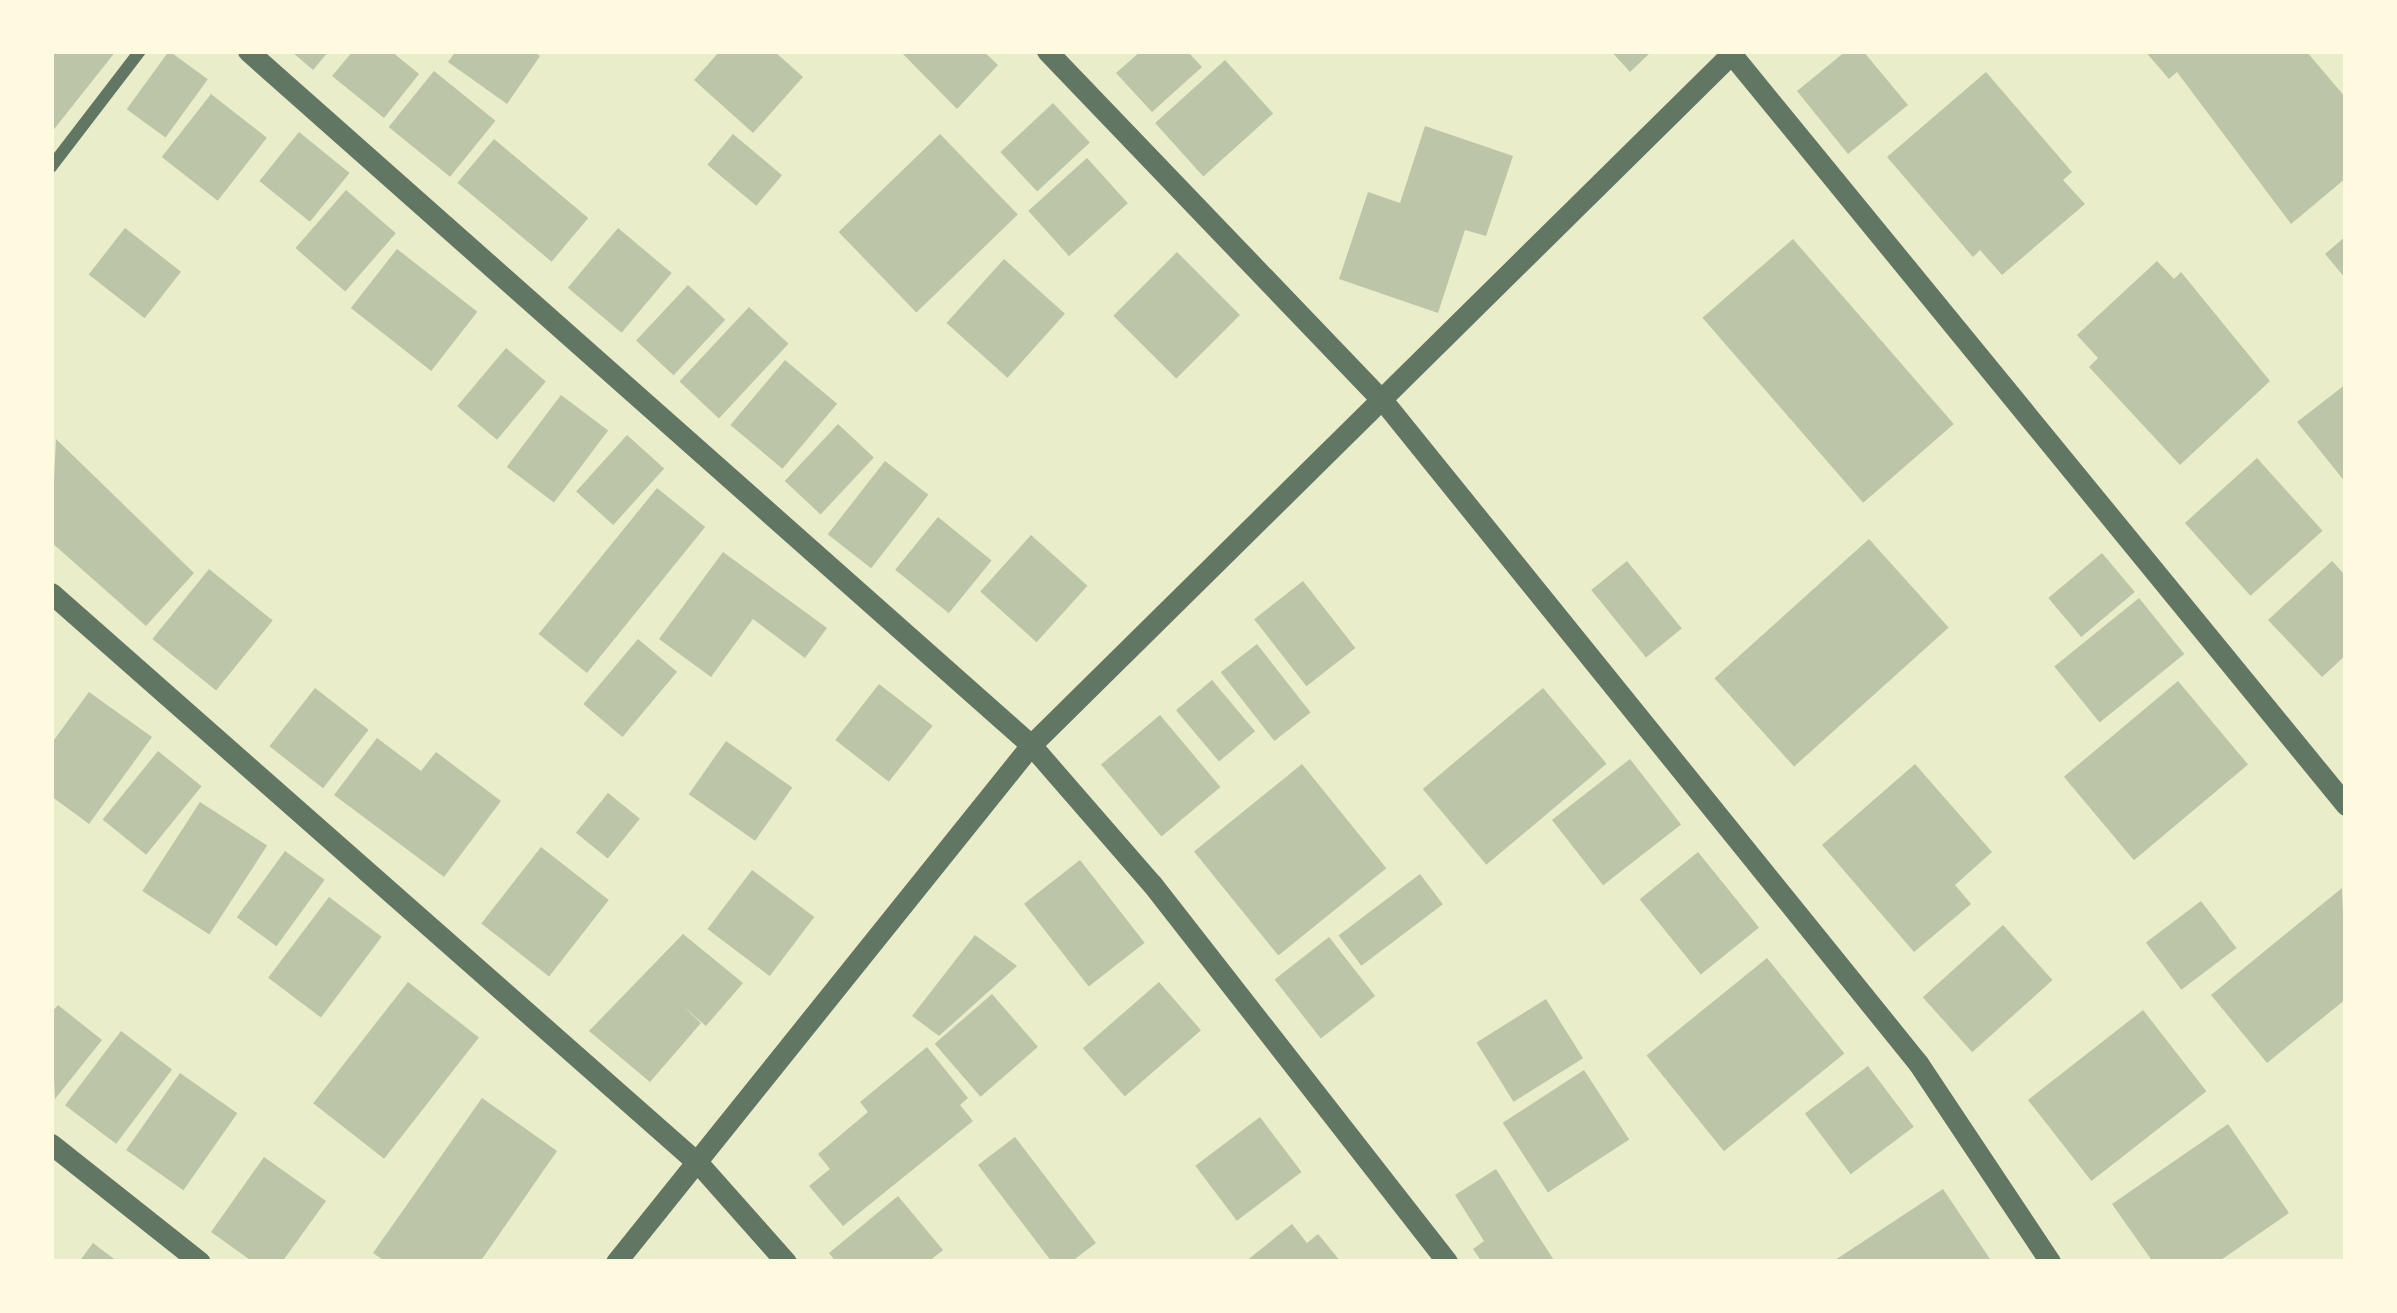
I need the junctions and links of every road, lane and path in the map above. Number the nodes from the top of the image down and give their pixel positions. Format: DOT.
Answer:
graph roads {
  1 [pos="140,51"];
  2 [pos="248,51"];
  3 [pos="1047,51"];
  4 [pos="1732,52"];
  5 [pos="51,167"];
  6 [pos="1384,402"];
  7 [pos="51,593"];
  8 [pos="1031,745"];
  9 [pos="2346,806"];
  10 [pos="51,1144"];
  11 [pos="699,1164"];
  12 [pos="200,1262"];
  13 [pos="616,1262"];
  14 [pos="786,1262"];
  15 [pos="1448,1262"];
  16 [pos="2050,1262"];
  1 -- 5 [label="street"];
  2 -- 8 [label="street"];
  3 -- 6 [label="street"];
  4 -- 6 [label="street"];
  4 -- 9 [label="street"];
  6 -- 8 [label="street"];
  6 -- 16 [label="street"];
  7 -- 11 [label="street"];
  8 -- 11 [label="street"];
  8 -- 15 [label="street"];
  10 -- 12 [label="street"];
  11 -- 13 [label="street"];
  11 -- 14 [label="street"];
}
